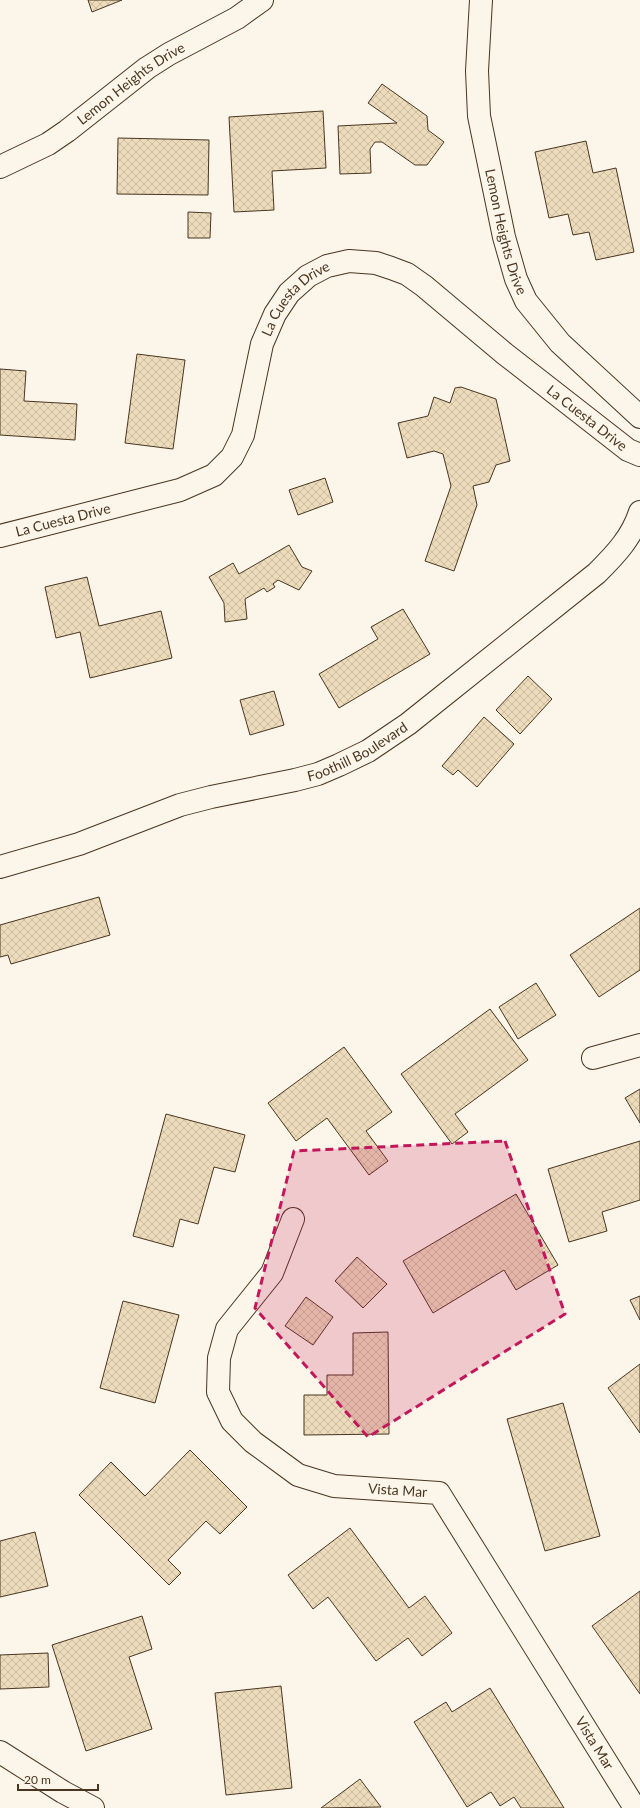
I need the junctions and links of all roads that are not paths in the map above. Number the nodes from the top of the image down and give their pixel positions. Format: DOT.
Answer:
graph roads {
  1 [pos="262,0"];
  2 [pos="481,0"];
  3 [pos="0,167"];
  4 [pos="640,417"];
  5 [pos="640,455"];
  6 [pos="640,512"];
  7 [pos="0,536"];
  8 [pos="0,867"];
  9 [pos="640,1045"];
  10 [pos="594,1058"];
  11 [pos="293,1219"];
  12 [pos="0,1752"];
  13 [pos="93,1808"];
  14 [pos="635,1808"];
  1 -- 3 [label="street, Lemon Heights Drive"];
  2 -- 4 [label="street, Lemon Heights Drive"];
  5 -- 7 [label="street, La Cuesta Drive"];
  6 -- 8 [label="street, Foothill Boulevard"];
  9 -- 10 [label="street"];
  11 -- 14 [label="street, Vista Mar"];
  12 -- 13 [label="street"];
}
